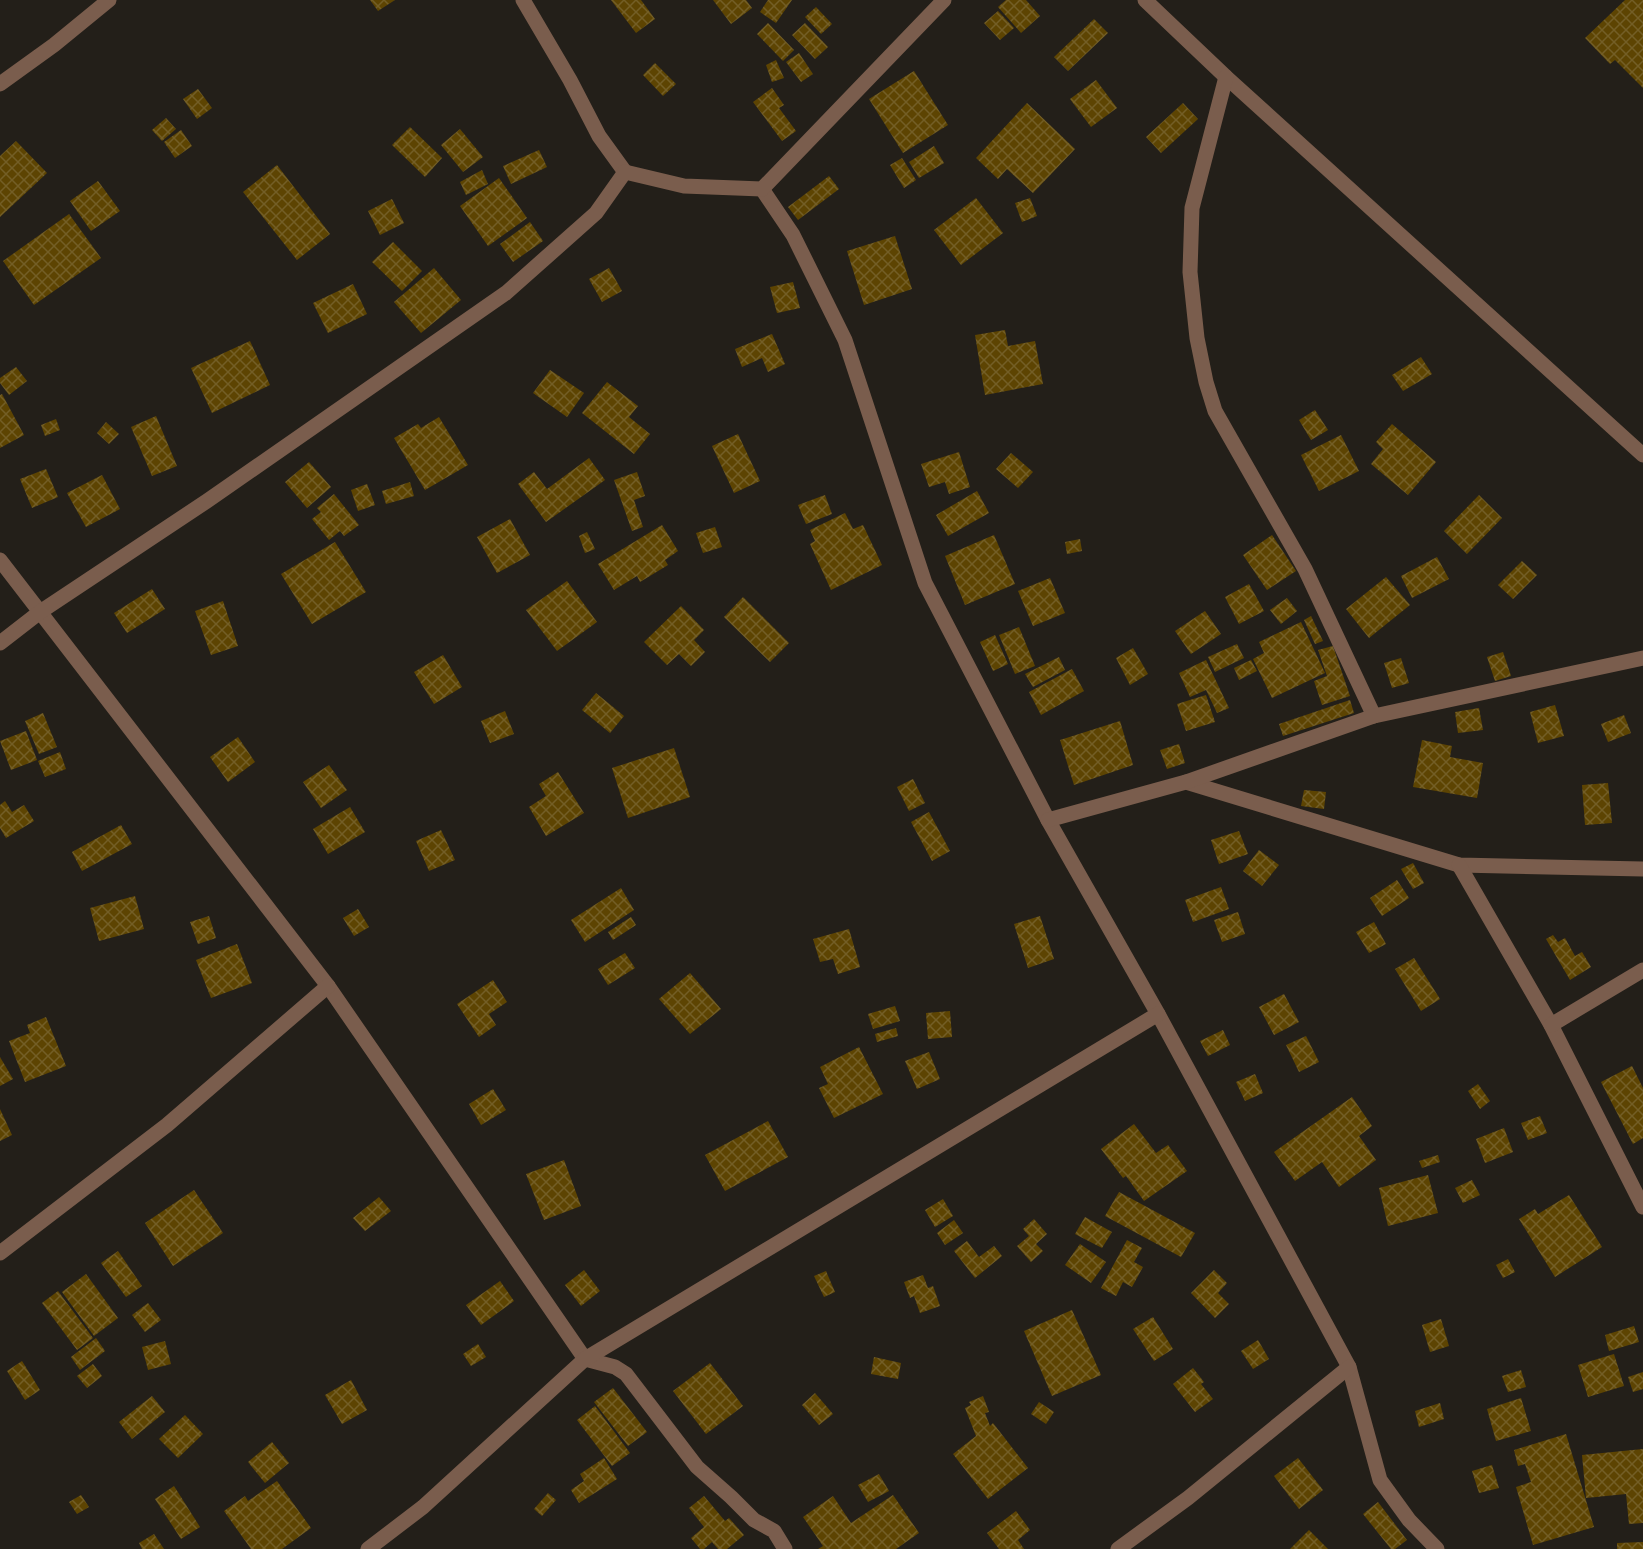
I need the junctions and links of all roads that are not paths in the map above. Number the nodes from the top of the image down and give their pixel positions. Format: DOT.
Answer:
graph roads {
  1 [pos="109,0"];
  2 [pos="523,0"];
  3 [pos="944,0"];
  4 [pos="1145,0"];
  5 [pos="1226,77"];
  6 [pos="0,84"];
  7 [pos="625,172"];
  8 [pos="762,189"];
  9 [pos="1643,455"];
  10 [pos="0,560"];
  11 [pos="40,612"];
  12 [pos="0,643"];
  13 [pos="1643,658"];
  14 [pos="1374,716"];
  15 [pos="1186,782"];
  16 [pos="1048,820"];
  17 [pos="1459,865"];
  18 [pos="1643,869"];
  19 [pos="1643,970"];
  20 [pos="328,986"];
  21 [pos="1158,1014"];
  22 [pos="1551,1024"];
  23 [pos="1643,1207"];
  24 [pos="0,1253"];
  25 [pos="585,1359"];
  26 [pos="1349,1367"];
  27 [pos="368,1549"];
  28 [pos="785,1549"];
  29 [pos="1118,1549"];
  30 [pos="1437,1549"];
  1 -- 6 [label="street"];
  2 -- 7 [label="street"];
  3 -- 8 [label="street"];
  4 -- 5 [label="street"];
  5 -- 9 [label="street"];
  5 -- 14 [label="street"];
  7 -- 8 [label="street"];
  7 -- 11 [label="street"];
  8 -- 16 [label="street"];
  10 -- 11 [label="street"];
  11 -- 12 [label="street"];
  11 -- 20 [label="street"];
  13 -- 14 [label="street"];
  14 -- 15 [label="street"];
  15 -- 16 [label="street"];
  15 -- 17 [label="street"];
  16 -- 21 [label="street"];
  17 -- 18 [label="street"];
  17 -- 22 [label="street"];
  19 -- 22 [label="street"];
  20 -- 24 [label="street"];
  20 -- 25 [label="street"];
  21 -- 25 [label="street"];
  21 -- 26 [label="street"];
  22 -- 23 [label="street"];
  25 -- 27 [label="street"];
  25 -- 28 [label="street"];
  26 -- 29 [label="street"];
  26 -- 30 [label="street"];
}
